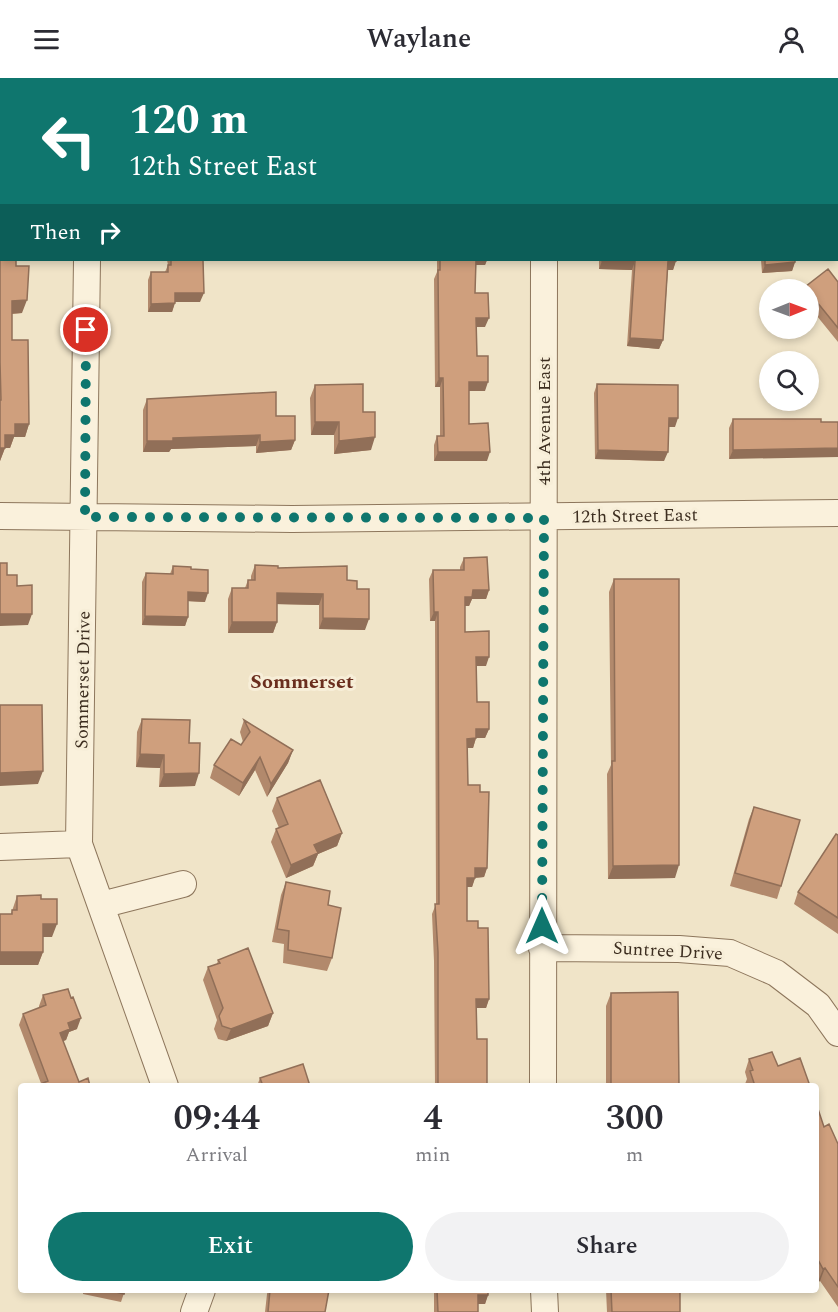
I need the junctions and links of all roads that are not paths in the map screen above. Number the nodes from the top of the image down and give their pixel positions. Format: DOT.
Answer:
graph roads {
  1 [pos="87,261"];
  2 [pos="544,261"];
  3 [pos="838,513"];
  4 [pos="0,516"];
  5 [pos="85,517"];
  6 [pos="544,518"];
  7 [pos="79,844"];
  8 [pos="0,847"];
  9 [pos="183,884"];
  10 [pos="101,905"];
  11 [pos="542,948"];
  12 [pos="838,1033"];
  13 [pos="164,1083"];
  14 [pos="543,1083"];
  15 [pos="201,1293"];
  16 [pos="544,1293"];
  17 [pos="194,1312"];
  18 [pos="545,1312"];
  1 -- 5 [label="street, Sommerset Drive"];
  2 -- 6 [label="street, 4th Avenue East"];
  3 -- 6 [label="street, 12th Street East"];
  4 -- 5 [label="street, 12th Street East"];
  5 -- 6 [label="street, 12th Street East"];
  5 -- 7 [label="street, Sommerset Drive"];
  6 -- 11 [label="street, 4th Avenue East"];
  7 -- 8 [label="street"];
  7 -- 10 [label="street, Sommerset Drive"];
  9 -- 10 [label="street"];
  10 -- 13 [label="street, Sommerset Drive"];
  11 -- 12 [label="street, Suntree Drive"];
  11 -- 14 [label="street, 4th Avenue East"];
  15 -- 17 [label="street"];
  16 -- 18 [label="street"];
}
